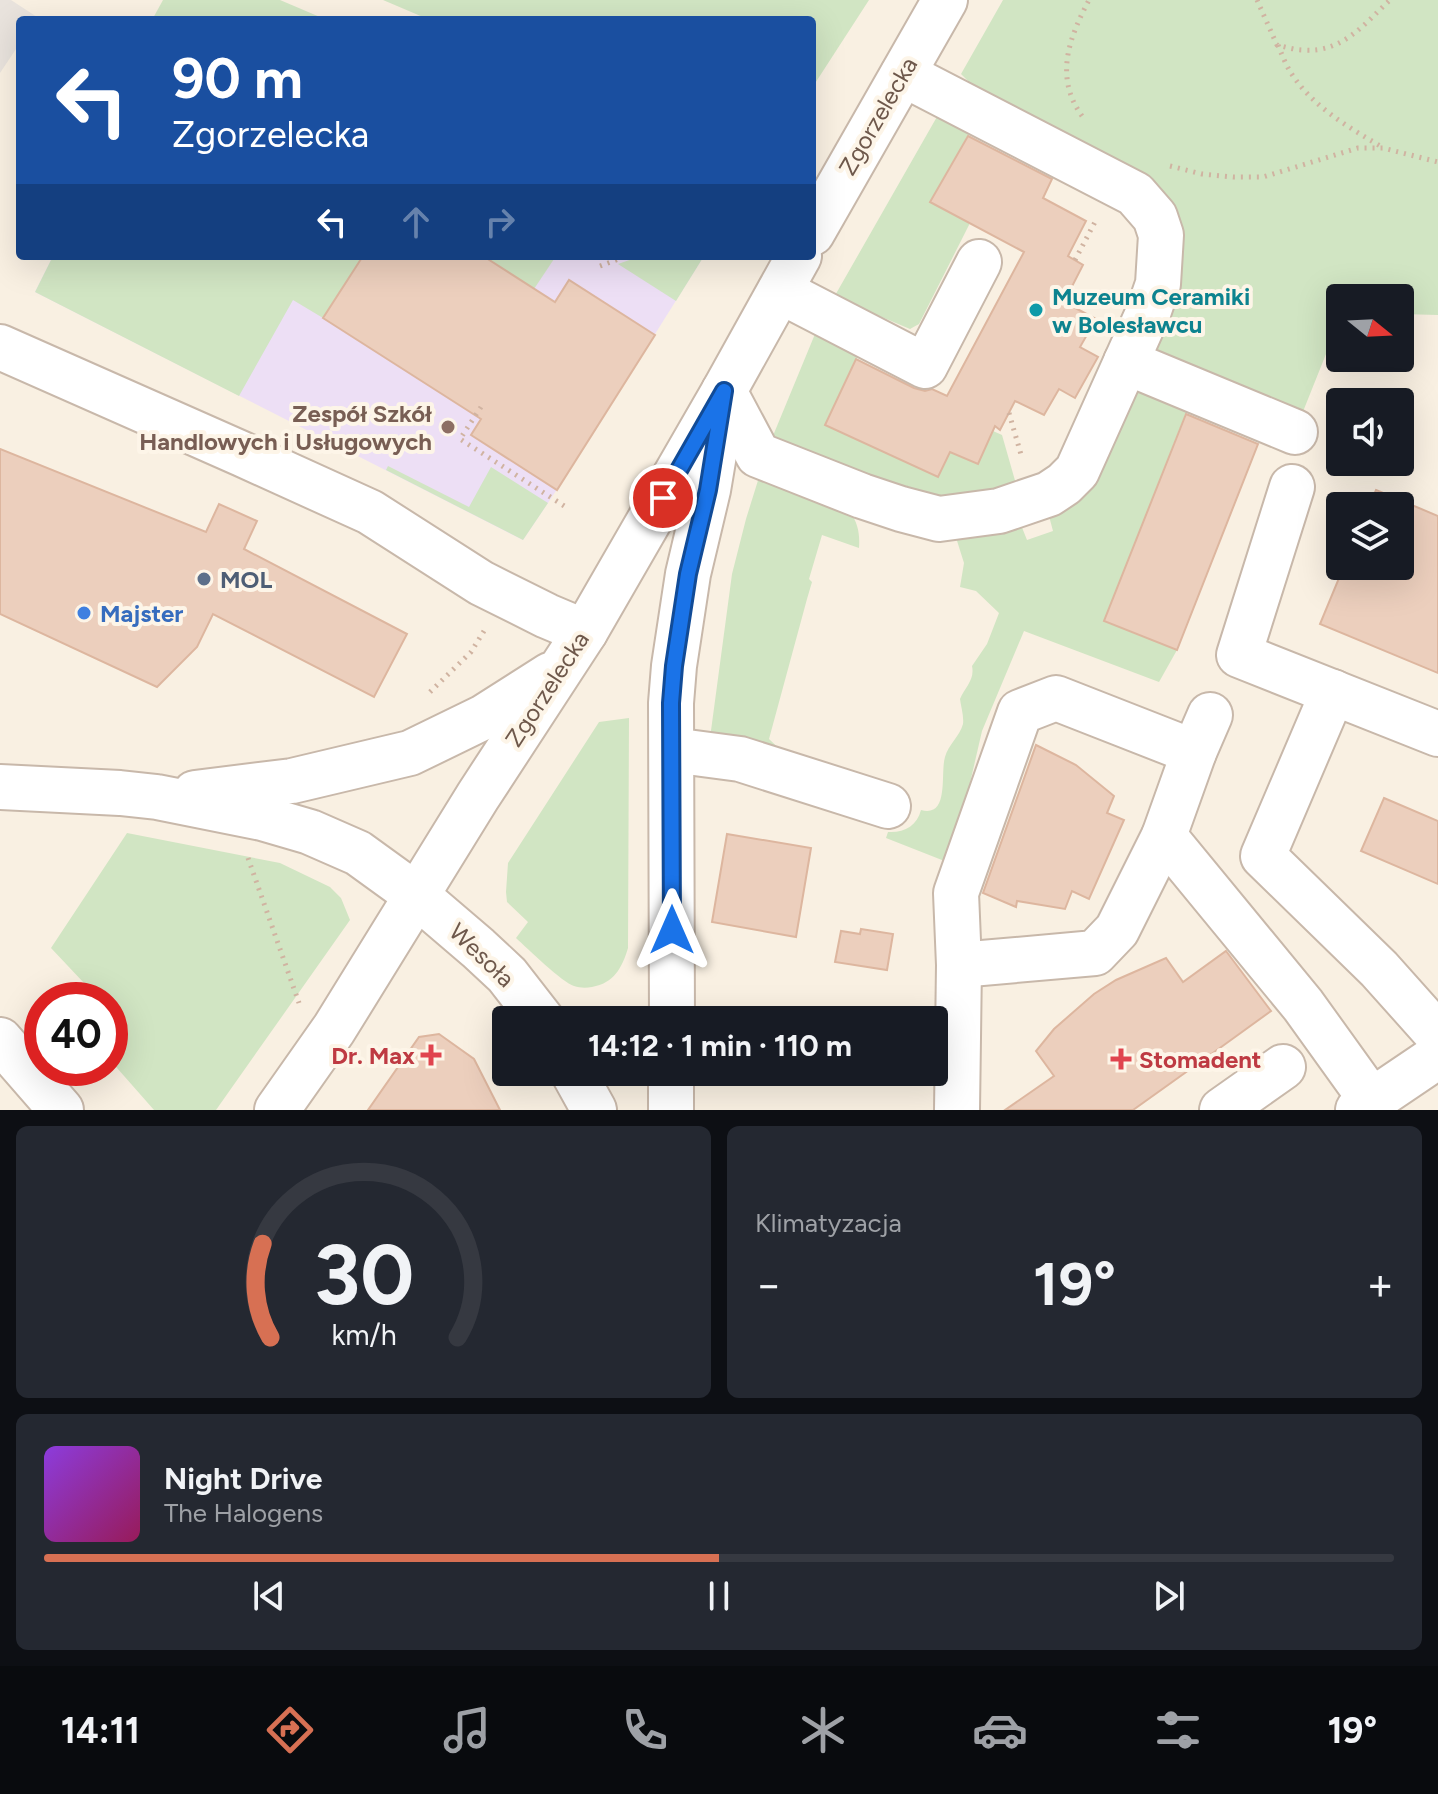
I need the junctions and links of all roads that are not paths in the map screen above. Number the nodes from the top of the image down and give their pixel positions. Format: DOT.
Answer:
graph roads {
  1 [pos="945,0"];
  2 [pos="903,74"];
  3 [pos="816,226"];
  4 [pos="979,262"];
  5 [pos="789,273"];
  6 [pos="0,347"];
  7 [pos="1126,362"];
  8 [pos="724,391"];
  9 [pos="1295,432"];
  10 [pos="1292,487"];
  11 [pos="585,632"];
  12 [pos="562,668"];
  13 [pos="1333,692"];
  14 [pos="1438,734"];
  15 [pos="672,750"];
  16 [pos="0,787"];
  17 [pos="157,797"];
  18 [pos="888,806"];
  19 [pos="1164,836"];
  20 [pos="416,895"];
  21 [pos="959,965"];
  22 [pos="531,1006"];
  23 [pos="672,1006"];
  24 [pos="1438,1035"];
  25 [pos="0,1040"];
  26 [pos="1438,1056"];
  27 [pos="1283,1067"];
  28 [pos="581,1086"];
  29 [pos="671,1086"];
  30 [pos="1365,1106"];
  31 [pos="1225,1109"];
  32 [pos="61,1110"];
  33 [pos="277,1110"];
  34 [pos="594,1110"];
  35 [pos="671,1110"];
  36 [pos="957,1110"];
  1 -- 2 [label="street, Zgorzelecka"];
  2 -- 3 [label="street, Zgorzelecka"];
  2 -- 7 [label="street"];
  4 -- 5 [label="street"];
  5 -- 8 [label="street, Zgorzelecka"];
  6 -- 11 [label="street"];
  7 -- 8 [label="street"];
  7 -- 9 [label="street"];
  8 -- 11 [label="street, Zgorzelecka"];
  8 -- 15 [label="street"];
  10 -- 13 [label="street"];
  11 -- 12 [label="street, Zgorzelecka"];
  12 -- 17 [label="street"];
  12 -- 20 [label="street, Zgorzelecka"];
  13 -- 14 [label="street"];
  13 -- 24 [label="street"];
  15 -- 18 [label="street"];
  15 -- 23 [label="street"];
  16 -- 17 [label="street"];
  17 -- 20 [label="street, Wesoła"];
  19 -- 21 [label="street"];
  19 -- 21 [label="street"];
  19 -- 30 [label="street"];
  20 -- 22 [label="street, Wesoła"];
  20 -- 33 [label="street, Zgorzelecka"];
  21 -- 36 [label="street"];
  25 -- 32 [label="street"];
  26 -- 30 [label="street"];
  27 -- 31 [label="street"];
  28 -- 34 [label="street"];
  29 -- 35 [label="street"];
}
